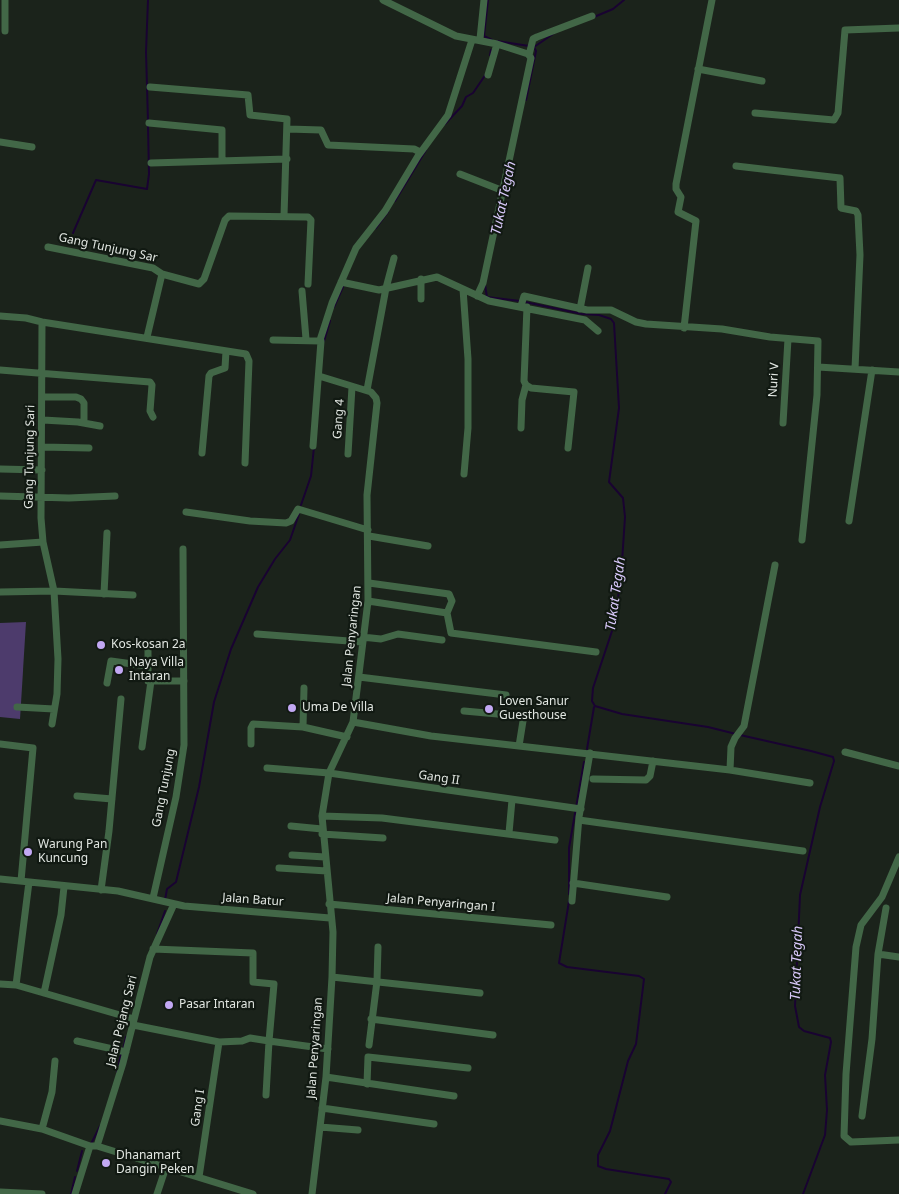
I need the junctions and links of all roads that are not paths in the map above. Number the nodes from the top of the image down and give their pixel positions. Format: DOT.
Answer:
graph roads {
  1 [pos="5,0"];
  2 [pos="383,0"];
  3 [pos="484,0"];
  4 [pos="712,0"];
  5 [pos="592,16"];
  6 [pos="899,28"];
  7 [pos="5,31"];
  8 [pos="476,40"];
  9 [pos="497,44"];
  10 [pos="531,47"];
  11 [pos="698,69"];
  12 [pos="488,75"];
  13 [pos="762,81"];
  14 [pos="150,87"];
  15 [pos="755,113"];
  16 [pos="149,123"];
  17 [pos="288,128"];
  18 [pos="0,142"];
  19 [pos="32,147"];
  20 [pos="420,152"];
  21 [pos="287,159"];
  22 [pos="222,161"];
  23 [pos="151,163"];
  24 [pos="736,166"];
  25 [pos="460,174"];
  26 [pos="501,190"];
  27 [pos="284,216"];
  28 [pos="48,247"];
  29 [pos="394,258"];
  30 [pos="588,268"];
  31 [pos="162,274"];
  32 [pos="421,279"];
  33 [pos="341,282"];
  34 [pos="308,284"];
  35 [pos="386,288"];
  36 [pos="463,289"];
  37 [pos="302,291"];
  38 [pos="476,296"];
  39 [pos="420,299"];
  40 [pos="523,303"];
  41 [pos="580,309"];
  42 [pos="0,316"];
  43 [pos="42,322"];
  44 [pos="684,328"];
  45 [pos="598,331"];
  46 [pos="147,337"];
  47 [pos="306,339"];
  48 [pos="788,339"];
  49 [pos="273,340"];
  50 [pos="320,340"];
  51 [pos="226,351"];
  52 [pos="818,367"];
  53 [pos="855,369"];
  54 [pos="0,370"];
  55 [pos="872,370"];
  56 [pos="42,372"];
  57 [pos="899,372"];
  58 [pos="319,376"];
  59 [pos="526,385"];
  60 [pos="352,386"];
  61 [pos="366,390"];
  62 [pos="42,397"];
  63 [pos="153,418"];
  64 [pos="43,420"];
  65 [pos="84,422"];
  66 [pos="783,422"];
  67 [pos="100,426"];
  68 [pos="521,428"];
  69 [pos="313,446"];
  70 [pos="42,447"];
  71 [pos="89,448"];
  72 [pos="568,448"];
  73 [pos="202,453"];
  74 [pos="348,454"];
  75 [pos="245,463"];
  76 [pos="0,469"];
  77 [pos="42,470"];
  78 [pos="464,474"];
  79 [pos="0,496"];
  80 [pos="115,496"];
  81 [pos="41,498"];
  82 [pos="186,512"];
  83 [pos="850,521"];
  84 [pos="107,533"];
  85 [pos="368,533"];
  86 [pos="802,540"];
  87 [pos="43,542"];
  88 [pos="0,545"];
  89 [pos="428,546"];
  90 [pos="183,549"];
  91 [pos="775,564"];
  92 [pos="369,583"];
  93 [pos="54,591"];
  94 [pos="0,592"];
  95 [pos="104,594"];
  96 [pos="133,595"];
  97 [pos="368,601"];
  98 [pos="447,613"];
  99 [pos="257,634"];
  100 [pos="362,639"];
  101 [pos="442,640"];
  102 [pos="148,648"];
  103 [pos="596,652"];
  104 [pos="147,666"];
  105 [pos="359,677"];
  106 [pos="151,681"];
  107 [pos="184,681"];
  108 [pos="107,683"];
  109 [pos="304,688"];
  110 [pos="506,695"];
  111 [pos="121,699"];
  112 [pos="17,707"];
  113 [pos="54,709"];
  114 [pos="464,711"];
  115 [pos="353,722"];
  116 [pos="52,724"];
  117 [pos="303,727"];
  118 [pos="347,737"];
  119 [pos="0,744"];
  120 [pos="251,744"];
  121 [pos="519,746"];
  122 [pos="142,747"];
  123 [pos="846,752"];
  124 [pos="590,753"];
  125 [pos="653,761"];
  126 [pos="899,766"];
  127 [pos="267,768"];
  128 [pos="730,770"];
  129 [pos="329,773"];
  130 [pos="593,779"];
  131 [pos="810,783"];
  132 [pos="77,796"];
  133 [pos="112,800"];
  134 [pos="512,800"];
  135 [pos="577,808"];
  136 [pos="322,816"];
  137 [pos="579,820"];
  138 [pos="291,826"];
  139 [pos="322,832"];
  140 [pos="509,833"];
  141 [pos="383,838"];
  142 [pos="555,840"];
  143 [pos="803,851"];
  144 [pos="292,855"];
  145 [pos="325,857"];
  146 [pos="899,857"];
  147 [pos="279,868"];
  148 [pos="327,871"];
  149 [pos="0,879"];
  150 [pos="25,881"];
  151 [pos="573,883"];
  152 [pos="64,887"];
  153 [pos="101,890"];
  154 [pos="667,897"];
  155 [pos="153,898"];
  156 [pos="572,901"];
  157 [pos="174,904"];
  158 [pos="329,904"];
  159 [pos="886,908"];
  160 [pos="330,918"];
  161 [pos="551,925"];
  162 [pos="378,948"];
  163 [pos="153,949"];
  164 [pos="878,954"];
  165 [pos="899,957"];
  166 [pos="332,977"];
  167 [pos="377,981"];
  168 [pos="0,984"];
  169 [pos="16,985"];
  170 [pos="480,992"];
  171 [pos="44,993"];
  172 [pos="371,1019"];
  173 [pos="134,1022"];
  174 [pos="493,1035"];
  175 [pos="77,1041"];
  176 [pos="269,1041"];
  177 [pos="219,1042"];
  178 [pos="368,1046"];
  179 [pos="328,1049"];
  180 [pos="126,1052"];
  181 [pos="55,1061"];
  182 [pos="468,1068"];
  183 [pos="326,1077"];
  184 [pos="367,1084"];
  185 [pos="266,1095"];
  186 [pos="454,1096"];
  187 [pos="322,1108"];
  188 [pos="862,1116"];
  189 [pos="0,1121"];
  190 [pos="434,1124"];
  191 [pos="320,1127"];
  192 [pos="42,1129"];
  193 [pos="358,1130"];
  194 [pos="899,1140"];
  195 [pos="94,1146"];
  196 [pos="166,1167"];
  197 [pos="199,1177"];
  198 [pos="0,1192"];
  199 [pos="42,1194"];
  200 [pos="75,1194"];
  201 [pos="157,1194"];
  202 [pos="254,1194"];
  203 [pos="312,1194"];
  1 -- 7 [label="street"];
  2 -- 8 [label="street"];
  3 -- 8 [label="street"];
  4 -- 11 [label="street"];
  5 -- 10 [label="street"];
  6 -- 15 [label="street"];
  8 -- 9 [label="street"];
  8 -- 20 [label="street"];
  9 -- 10 [label="street"];
  9 -- 12 [label="street"];
  10 -- 26 [label="street"];
  11 -- 13 [label="street"];
  11 -- 44 [label="street"];
  14 -- 17 [label="street"];
  16 -- 22 [label="street"];
  17 -- 20 [label="street"];
  17 -- 21 [label="street"];
  18 -- 19 [label="street"];
  20 -- 33 [label="street"];
  21 -- 22 [label="street"];
  21 -- 27 [label="street"];
  22 -- 23 [label="street"];
  24 -- 53 [label="street"];
  25 -- 26 [label="street"];
  26 -- 38 [label="street"];
  27 -- 31 [label="street, Gang Tunjung Sar"];
  27 -- 34 [label="street"];
  28 -- 31 [label="street, Gang Tunjung Sar"];
  29 -- 35 [label="street"];
  30 -- 41 [label="street"];
  31 -- 46 [label="street, Gang Tunjung Sar"];
  32 -- 35 [label="street"];
  32 -- 36 [label="street"];
  32 -- 39 [label="street"];
  33 -- 35 [label="street"];
  33 -- 50 [label="street"];
  35 -- 61 [label="street"];
  36 -- 38 [label="street"];
  36 -- 78 [label="street"];
  37 -- 47 [label="street"];
  38 -- 40 [label="street"];
  40 -- 41 [label="street"];
  40 -- 45 [label="street"];
  40 -- 59 [label="street"];
  41 -- 44 [label="street"];
  42 -- 43 [label="street"];
  43 -- 46 [label="street"];
  43 -- 56 [label="street, Gang Tunjung Sari"];
  44 -- 48 [label="street"];
  46 -- 51 [label="street"];
  47 -- 49 [label="street"];
  47 -- 50 [label="street"];
  48 -- 52 [label="street"];
  48 -- 66 [label="street, Nuri V"];
  50 -- 58 [label="street"];
  51 -- 73 [label="street"];
  51 -- 75 [label="street"];
  52 -- 53 [label="street"];
  52 -- 86 [label="street"];
  53 -- 55 [label="street"];
  54 -- 56 [label="street"];
  55 -- 57 [label="street"];
  55 -- 83 [label="street"];
  56 -- 62 [label="street, Gang Tunjung Sari"];
  56 -- 63 [label="street"];
  58 -- 60 [label="street"];
  58 -- 69 [label="street"];
  59 -- 68 [label="street"];
  59 -- 72 [label="street"];
  60 -- 61 [label="street"];
  60 -- 74 [label="street, Gang 4"];
  61 -- 85 [label="street, Jalan Penyaringan"];
  62 -- 64 [label="street, Gang Tunjung Sari"];
  62 -- 65 [label="street"];
  64 -- 65 [label="street"];
  64 -- 70 [label="street, Gang Tunjung Sari"];
  65 -- 67 [label="street"];
  70 -- 71 [label="street"];
  70 -- 77 [label="street, Gang Tunjung Sari"];
  76 -- 77 [label="street"];
  77 -- 81 [label="street, Gang Tunjung Sari"];
  79 -- 81 [label="street"];
  80 -- 81 [label="street"];
  81 -- 87 [label="street, Gang Tunjung Sari"];
  82 -- 85 [label="street"];
  84 -- 95 [label="street"];
  85 -- 89 [label="street"];
  85 -- 92 [label="street, Jalan Penyaringan"];
  87 -- 88 [label="street"];
  87 -- 93 [label="street, Gang Tunjung Sari"];
  90 -- 107 [label="street, Gang Tunjung"];
  91 -- 128 [label="street"];
  92 -- 97 [label="street, Jalan Penyaringan"];
  92 -- 98 [label="street"];
  93 -- 94 [label="street"];
  93 -- 95 [label="street"];
  93 -- 113 [label="street, Gang Tunjung Sari"];
  95 -- 96 [label="street"];
  97 -- 98 [label="street"];
  97 -- 100 [label="street, Jalan Penyaringan"];
  98 -- 103 [label="street"];
  99 -- 100 [label="street"];
  100 -- 101 [label="street"];
  100 -- 105 [label="street, Jalan Penyaringan"];
  102 -- 104 [label="street"];
  104 -- 106 [label="street"];
  104 -- 108 [label="street"];
  105 -- 110 [label="street"];
  105 -- 115 [label="street, Jalan Penyaringan"];
  106 -- 107 [label="street"];
  106 -- 122 [label="street"];
  107 -- 155 [label="street, Gang Tunjung"];
  109 -- 117 [label="street"];
  111 -- 133 [label="street"];
  112 -- 113 [label="street"];
  113 -- 116 [label="street, Gang Tunjung Sari"];
  114 -- 121 [label="street"];
  115 -- 118 [label="street, Jalan Penyaringan"];
  115 -- 121 [label="street"];
  117 -- 118 [label="street"];
  117 -- 120 [label="street"];
  118 -- 129 [label="street, Jalan Penyaringan"];
  119 -- 150 [label="street"];
  121 -- 124 [label="street"];
  123 -- 126 [label="street"];
  124 -- 125 [label="street"];
  124 -- 135 [label="street"];
  125 -- 128 [label="street"];
  125 -- 130 [label="street"];
  127 -- 129 [label="street, Gang II"];
  128 -- 131 [label="street"];
  129 -- 134 [label="street, Gang II"];
  129 -- 136 [label="street, Jalan Penyaringan"];
  132 -- 133 [label="street"];
  133 -- 153 [label="street"];
  134 -- 135 [label="street, Gang II"];
  134 -- 140 [label="street"];
  135 -- 137 [label="street"];
  136 -- 139 [label="street, Jalan Penyaringan"];
  136 -- 140 [label="street"];
  137 -- 143 [label="street"];
  137 -- 151 [label="street"];
  138 -- 139 [label="street"];
  139 -- 141 [label="street"];
  139 -- 145 [label="street, Jalan Penyaringan"];
  140 -- 142 [label="street"];
  144 -- 145 [label="street"];
  145 -- 148 [label="street, Jalan Penyaringan"];
  146 -- 194 [label="street"];
  147 -- 148 [label="street"];
  148 -- 158 [label="street, Jalan Penyaringan"];
  149 -- 150 [label="street, Jalan Batur"];
  150 -- 152 [label="street, Jalan Batur"];
  150 -- 169 [label="street"];
  151 -- 154 [label="street"];
  151 -- 156 [label="street"];
  152 -- 153 [label="street, Jalan Batur"];
  152 -- 171 [label="street"];
  153 -- 155 [label="street, Jalan Batur"];
  155 -- 157 [label="street, Jalan Batur"];
  157 -- 160 [label="street, Jalan Batur"];
  157 -- 163 [label="street, Jalan Pejang Sari"];
  158 -- 160 [label="street, Jalan Penyaringan"];
  158 -- 161 [label="street, Jalan Penyaringan I"];
  159 -- 164 [label="street"];
  160 -- 166 [label="street, Jalan Penyaringan"];
  162 -- 167 [label="street"];
  163 -- 173 [label="street, Jalan Pejang Sari"];
  163 -- 176 [label="street"];
  164 -- 165 [label="street"];
  164 -- 188 [label="street"];
  166 -- 167 [label="street"];
  166 -- 179 [label="street, Jalan Penyaringan"];
  167 -- 170 [label="street"];
  167 -- 172 [label="street"];
  168 -- 169 [label="street"];
  169 -- 171 [label="street"];
  171 -- 173 [label="street"];
  172 -- 174 [label="street"];
  172 -- 178 [label="street"];
  173 -- 177 [label="street"];
  173 -- 180 [label="street, Jalan Pejang Sari"];
  175 -- 180 [label="street"];
  176 -- 177 [label="street"];
  176 -- 179 [label="street"];
  176 -- 185 [label="street"];
  177 -- 197 [label="street, Gang I"];
  179 -- 183 [label="street, Jalan Penyaringan"];
  180 -- 195 [label="street, Jalan Pejang Sari"];
  181 -- 192 [label="street"];
  182 -- 184 [label="street"];
  183 -- 184 [label="street"];
  183 -- 187 [label="street, Jalan Penyaringan"];
  184 -- 186 [label="street"];
  187 -- 190 [label="street"];
  187 -- 191 [label="street, Jalan Penyaringan"];
  189 -- 192 [label="street"];
  191 -- 193 [label="street"];
  191 -- 203 [label="street, Jalan Penyaringan"];
  192 -- 195 [label="street"];
  195 -- 196 [label="street"];
  195 -- 200 [label="street, Jalan Pejang Sari"];
  196 -- 197 [label="street"];
  196 -- 201 [label="street"];
  197 -- 202 [label="street"];
  198 -- 199 [label="street"];
}
